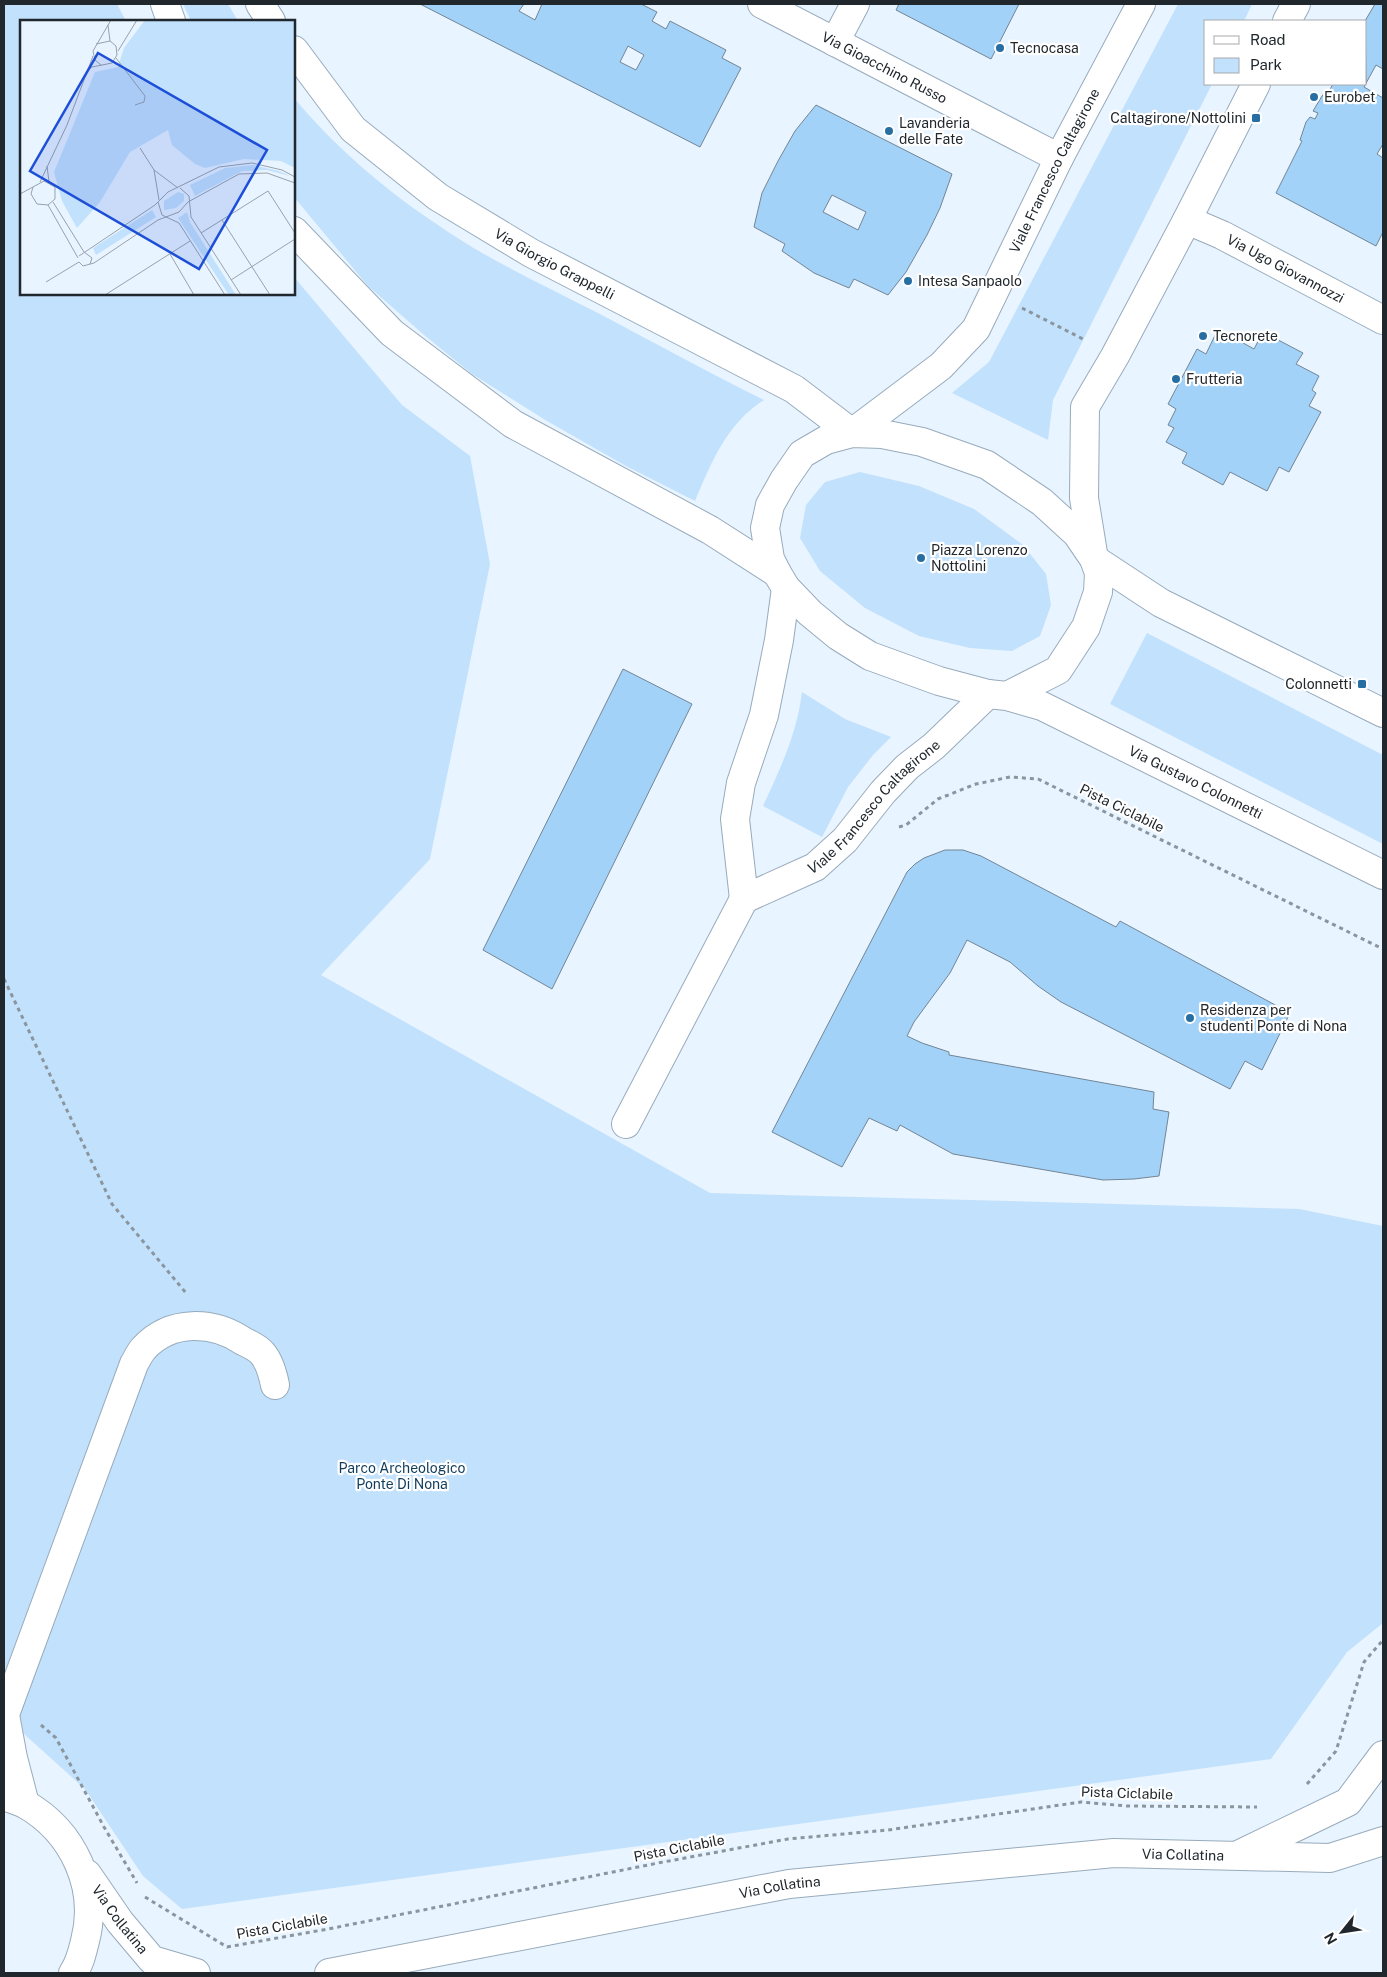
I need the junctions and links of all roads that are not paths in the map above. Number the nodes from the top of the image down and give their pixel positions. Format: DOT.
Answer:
graph roads {
  1 [pos="165,4"];
  2 [pos="260,4"];
  3 [pos="762,4"];
  4 [pos="855,4"];
  5 [pos="1141,4"];
  6 [pos="1296,4"];
  7 [pos="171,20"];
  8 [pos="271,20"];
  9 [pos="1288,20"];
  10 [pos="835,42"];
  11 [pos="295,51"];
  12 [pos="1255,85"];
  13 [pos="1059,158"];
  14 [pos="1187,220"];
  15 [pos="295,232"];
  16 [pos="1383,320"];
  17 [pos="852,433"];
  18 [pos="1094,559"];
  19 [pos="781,580"];
  20 [pos="998,695"];
  21 [pos="1383,713"];
  22 [pos="1383,875"];
  23 [pos="744,899"];
  24 [pos="626,1124"];
  25 [pos="275,1385"];
  26 [pos="6,1713"];
  27 [pos="1383,1754"];
  28 [pos="14,1800"];
  29 [pos="1383,1841"];
  30 [pos="1237,1855"];
  31 [pos="81,1865"];
  32 [pos="73,1973"];
  33 [pos="196,1973"];
  34 [pos="329,1973"];
  1 -- 7 [label="street"];
  2 -- 8 [label="street"];
  3 -- 10 [label="street, Via Gioacchino Russo"];
  4 -- 10 [label="street"];
  5 -- 13 [label="street, Viale Francesco Caltagirone"];
  6 -- 9 [label="street"];
  10 -- 13 [label="street, Via Gioacchino Russo"];
  11 -- 17 [label="street, Via Giorgio Grappelli"];
  12 -- 14 [label="street"];
  13 -- 17 [label="street, Viale Francesco Caltagirone"];
  14 -- 16 [label="street, Via Ugo Giovannozzi"];
  14 -- 18 [label="street"];
  15 -- 19 [label="street"];
  17 -- 18 [label="street"];
  17 -- 19 [label="street"];
  18 -- 20 [label="street"];
  18 -- 21 [label="street"];
  19 -- 20 [label="street"];
  19 -- 23 [label="street"];
  20 -- 22 [label="street, Via Gustavo Colonnetti"];
  20 -- 23 [label="street, Viale Francesco Caltagirone"];
  23 -- 24 [label="street"];
  25 -- 26 [label="street"];
  26 -- 28 [label="street"];
  27 -- 30 [label="street, Via Collatina"];
  28 -- 31 [label="street"];
  29 -- 30 [label="street, Via Collatina"];
  30 -- 34 [label="street, Via Collatina"];
  31 -- 32 [label="street"];
  31 -- 33 [label="street, Via Collatina"];
}
